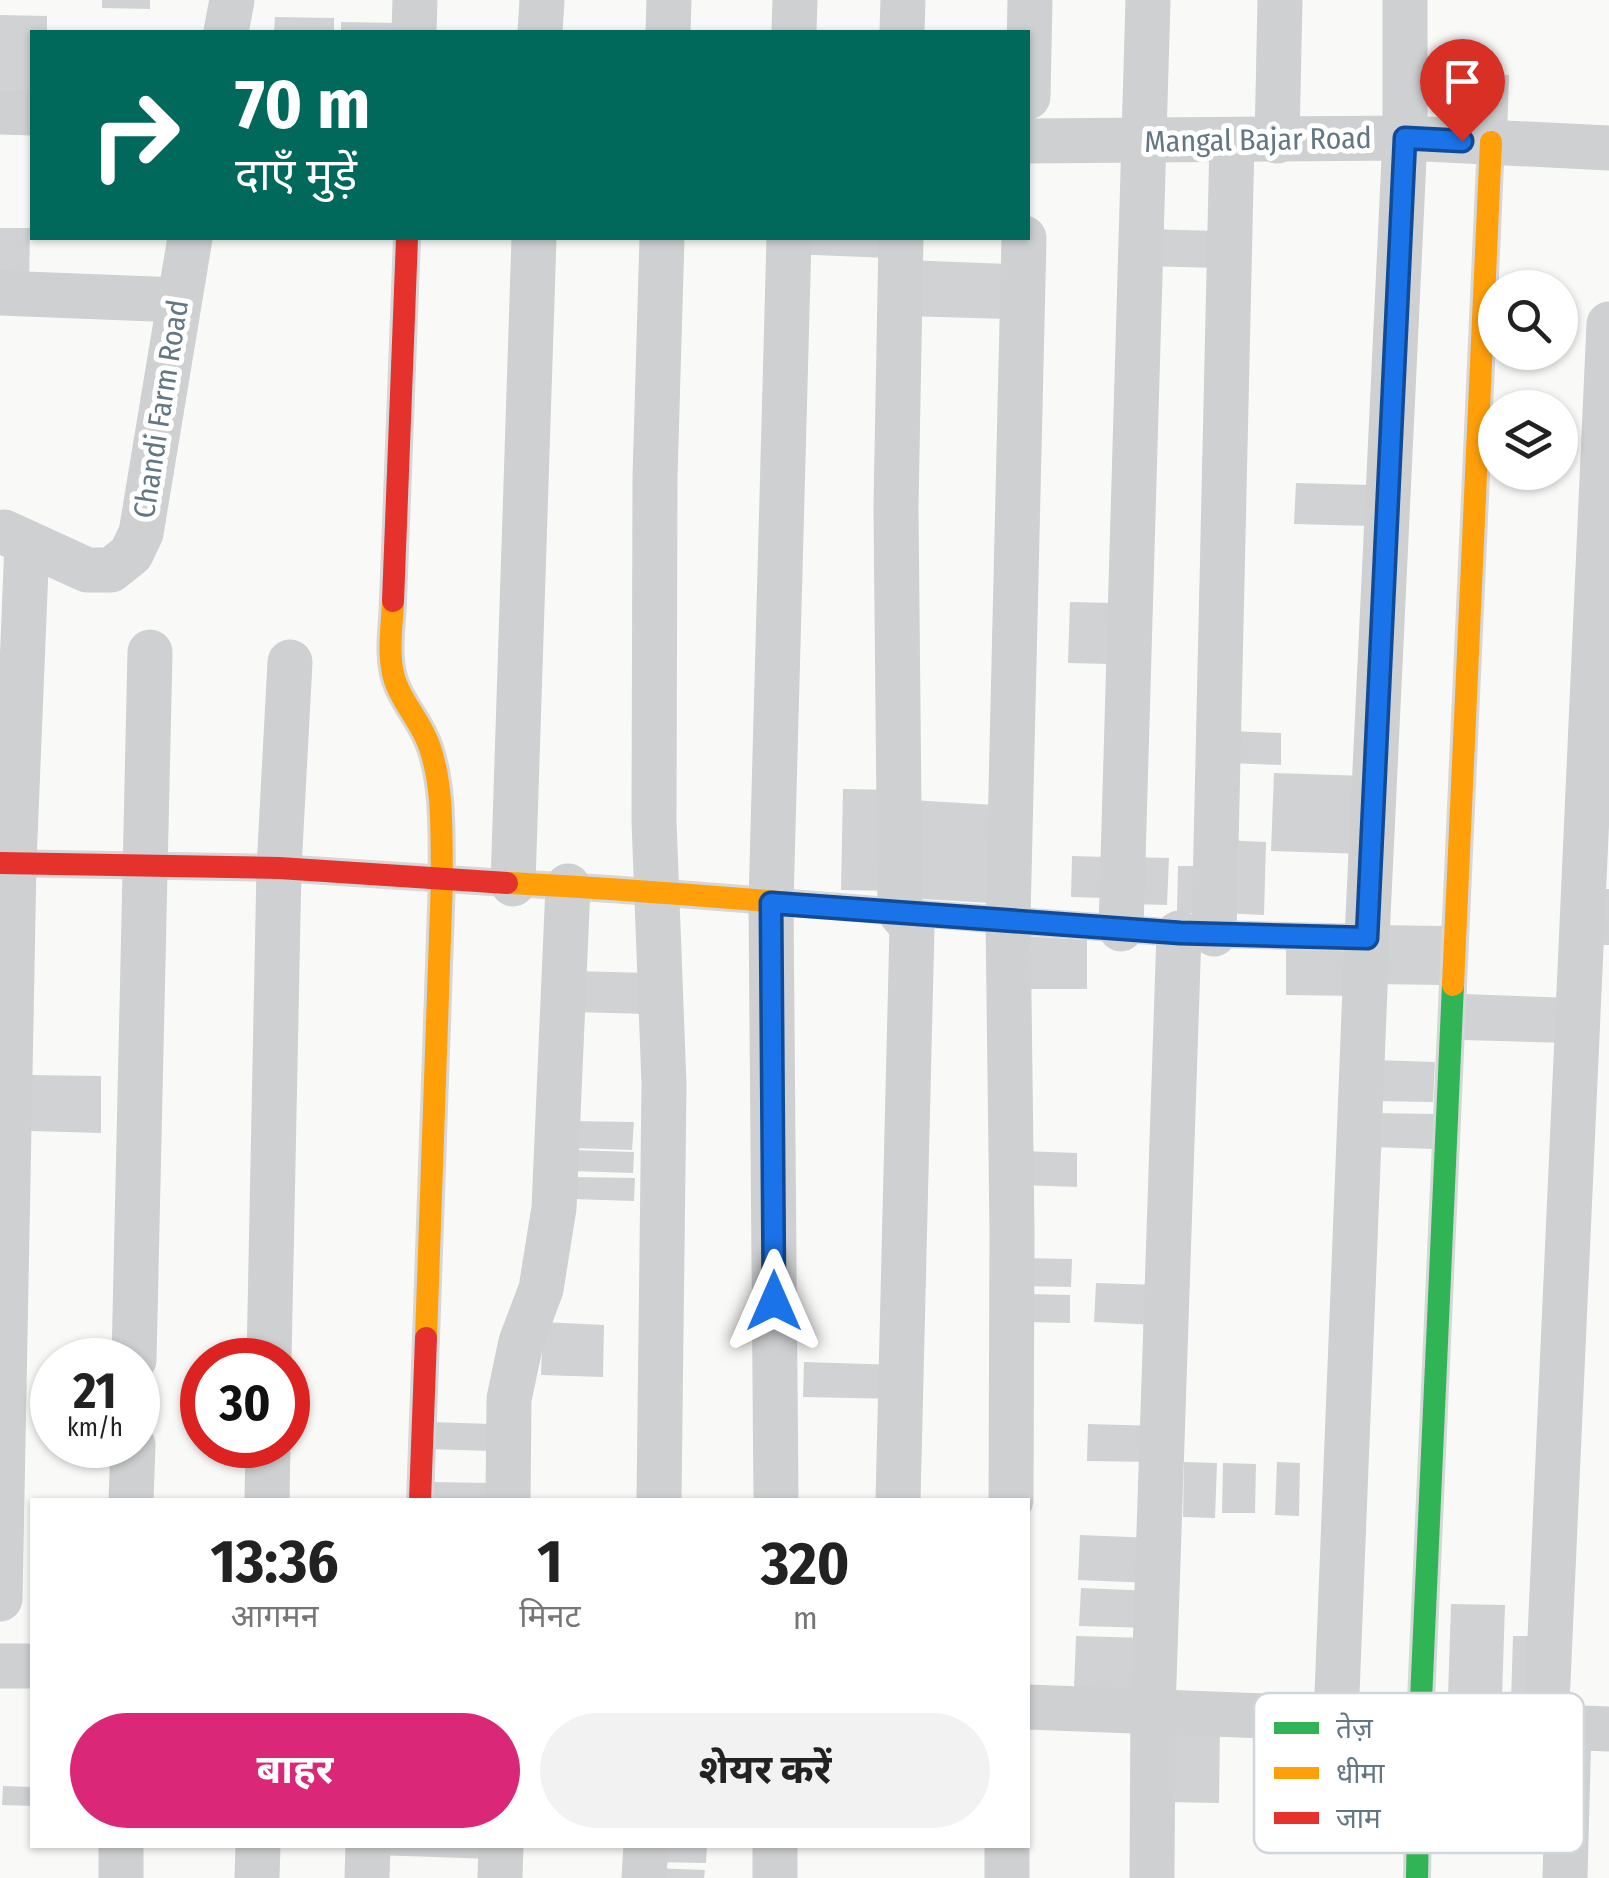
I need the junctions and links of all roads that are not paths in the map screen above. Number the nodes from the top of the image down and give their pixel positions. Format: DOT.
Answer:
graph roads {
  1 [pos="232,0"];
  2 [pos="415,0"];
  3 [pos="542,0"];
  4 [pos="669,0"];
  5 [pos="795,0"];
  6 [pos="903,0"];
  7 [pos="1030,0"];
  8 [pos="1148,0"];
  9 [pos="1280,0"];
  10 [pos="1405,0"];
  11 [pos="226,30"];
  12 [pos="414,30"];
  13 [pos="540,30"];
  14 [pos="668,30"];
  15 [pos="794,30"];
  16 [pos="902,30"];
  17 [pos="1029,30"];
  18 [pos="0,112"];
  19 [pos="30,112"];
  20 [pos="1405,138"];
  21 [pos="1232,140"];
  22 [pos="1030,141"];
  23 [pos="1277,141"];
  24 [pos="1144,142"];
  25 [pos="1491,142"];
  26 [pos="1609,148"];
  27 [pos="190,240"];
  28 [pos="408,240"];
  29 [pos="534,240"];
  30 [pos="662,240"];
  31 [pos="789,240"];
  32 [pos="901,240"];
  33 [pos="1024,240"];
  34 [pos="0,294"];
  35 [pos="179,300"];
  36 [pos="1609,324"];
  37 [pos="14,536"];
  38 [pos="150,652"];
  39 [pos="290,662"];
  40 [pos="7,863"];
  41 [pos="143,865"];
  42 [pos="279,868"];
  43 [pos="442,880"];
  44 [pos="512,884"];
  45 [pos="568,886"];
  46 [pos="656,890"];
  47 [pos="771,903"];
  48 [pos="900,912"];
  49 [pos="1008,918"];
  50 [pos="1121,929"];
  51 [pos="1197,933"];
  52 [pos="1367,938"];
  53 [pos="134,1338"];
  54 [pos="269,1338"];
  55 [pos="132,1468"];
  56 [pos="267,1468"];
  57 [pos="131,1498"];
  58 [pos="266,1498"];
  59 [pos="420,1498"];
  60 [pos="508,1498"];
  61 [pos="659,1498"];
  62 [pos="776,1498"];
  63 [pos="898,1498"];
  64 [pos="1011,1498"];
  65 [pos="0,1598"];
  66 [pos="0,1666"];
  67 [pos="30,1666"];
  68 [pos="1337,1693"];
  69 [pos="1421,1693"];
  70 [pos="1576,1693"];
  71 [pos="1030,1707"];
  72 [pos="1153,1711"];
  73 [pos="1254,1715"];
  74 [pos="122,1848"];
  75 [pos="258,1848"];
  76 [pos="368,1848"];
  77 [pos="501,1848"];
  78 [pos="646,1848"];
  79 [pos="775,1848"];
  80 [pos="1007,1848"];
  81 [pos="1417,1853"];
  82 [pos="1567,1853"];
  83 [pos="121,1878"];
  84 [pos="257,1878"];
  85 [pos="367,1878"];
  86 [pos="500,1878"];
  87 [pos="644,1878"];
  88 [pos="775,1878"];
  89 [pos="1007,1878"];
  90 [pos="1152,1878"];
  91 [pos="1417,1878"];
  92 [pos="1565,1878"];
  1 -- 11 [label="street"];
  2 -- 12 [label="street"];
  3 -- 13 [label="street"];
  4 -- 14 [label="street"];
  5 -- 15 [label="street"];
  6 -- 16 [label="street"];
  7 -- 17 [label="street"];
  8 -- 24 [label="street"];
  9 -- 23 [label="street"];
  10 -- 20 [label="street"];
  18 -- 19 [label="street"];
  20 -- 23 [label="street, Mangal Bajar Road"];
  20 -- 25 [label="street, Mangal Bajar Road"];
  20 -- 52 [label="street"];
  21 -- 23 [label="street, Mangal Bajar Road"];
  21 -- 24 [label="street, Mangal Bajar Road"];
  21 -- 51 [label="street"];
  22 -- 24 [label="street, Mangal Bajar Road"];
  24 -- 50 [label="street"];
  25 -- 26 [label="street, Mangal Bajar Road"];
  25 -- 69 [label="street"];
  27 -- 35 [label="street, Chandi Farm Road"];
  28 -- 43 [label="street"];
  29 -- 44 [label="street"];
  30 -- 46 [label="street"];
  31 -- 47 [label="street"];
  32 -- 48 [label="street"];
  33 -- 49 [label="street"];
  34 -- 35 [label="street"];
  35 -- 37 [label="street, Chandi Farm Road"];
  36 -- 70 [label="street"];
  37 -- 40 [label="street"];
  38 -- 41 [label="street"];
  39 -- 42 [label="street"];
  40 -- 41 [label="street"];
  40 -- 65 [label="street"];
  41 -- 42 [label="street"];
  41 -- 53 [label="street"];
  42 -- 43 [label="street"];
  42 -- 54 [label="street"];
  43 -- 44 [label="street"];
  43 -- 59 [label="street"];
  44 -- 45 [label="street"];
  45 -- 46 [label="street"];
  45 -- 60 [label="street"];
  46 -- 47 [label="street"];
  46 -- 61 [label="street"];
  47 -- 48 [label="street"];
  47 -- 62 [label="street"];
  48 -- 49 [label="street"];
  48 -- 63 [label="street"];
  49 -- 50 [label="street"];
  49 -- 64 [label="street"];
  50 -- 51 [label="street"];
  51 -- 52 [label="street"];
  51 -- 72 [label="street"];
  52 -- 68 [label="street"];
  55 -- 57 [label="street"];
  56 -- 58 [label="street"];
  66 -- 67 [label="street"];
  71 -- 72 [label="street"];
  72 -- 73 [label="street"];
  72 -- 90 [label="street"];
  74 -- 83 [label="street"];
  75 -- 84 [label="street"];
  76 -- 85 [label="street"];
  77 -- 86 [label="street"];
  78 -- 87 [label="street"];
  79 -- 88 [label="street"];
  80 -- 89 [label="street"];
  81 -- 91 [label="street"];
  82 -- 92 [label="street"];
}
